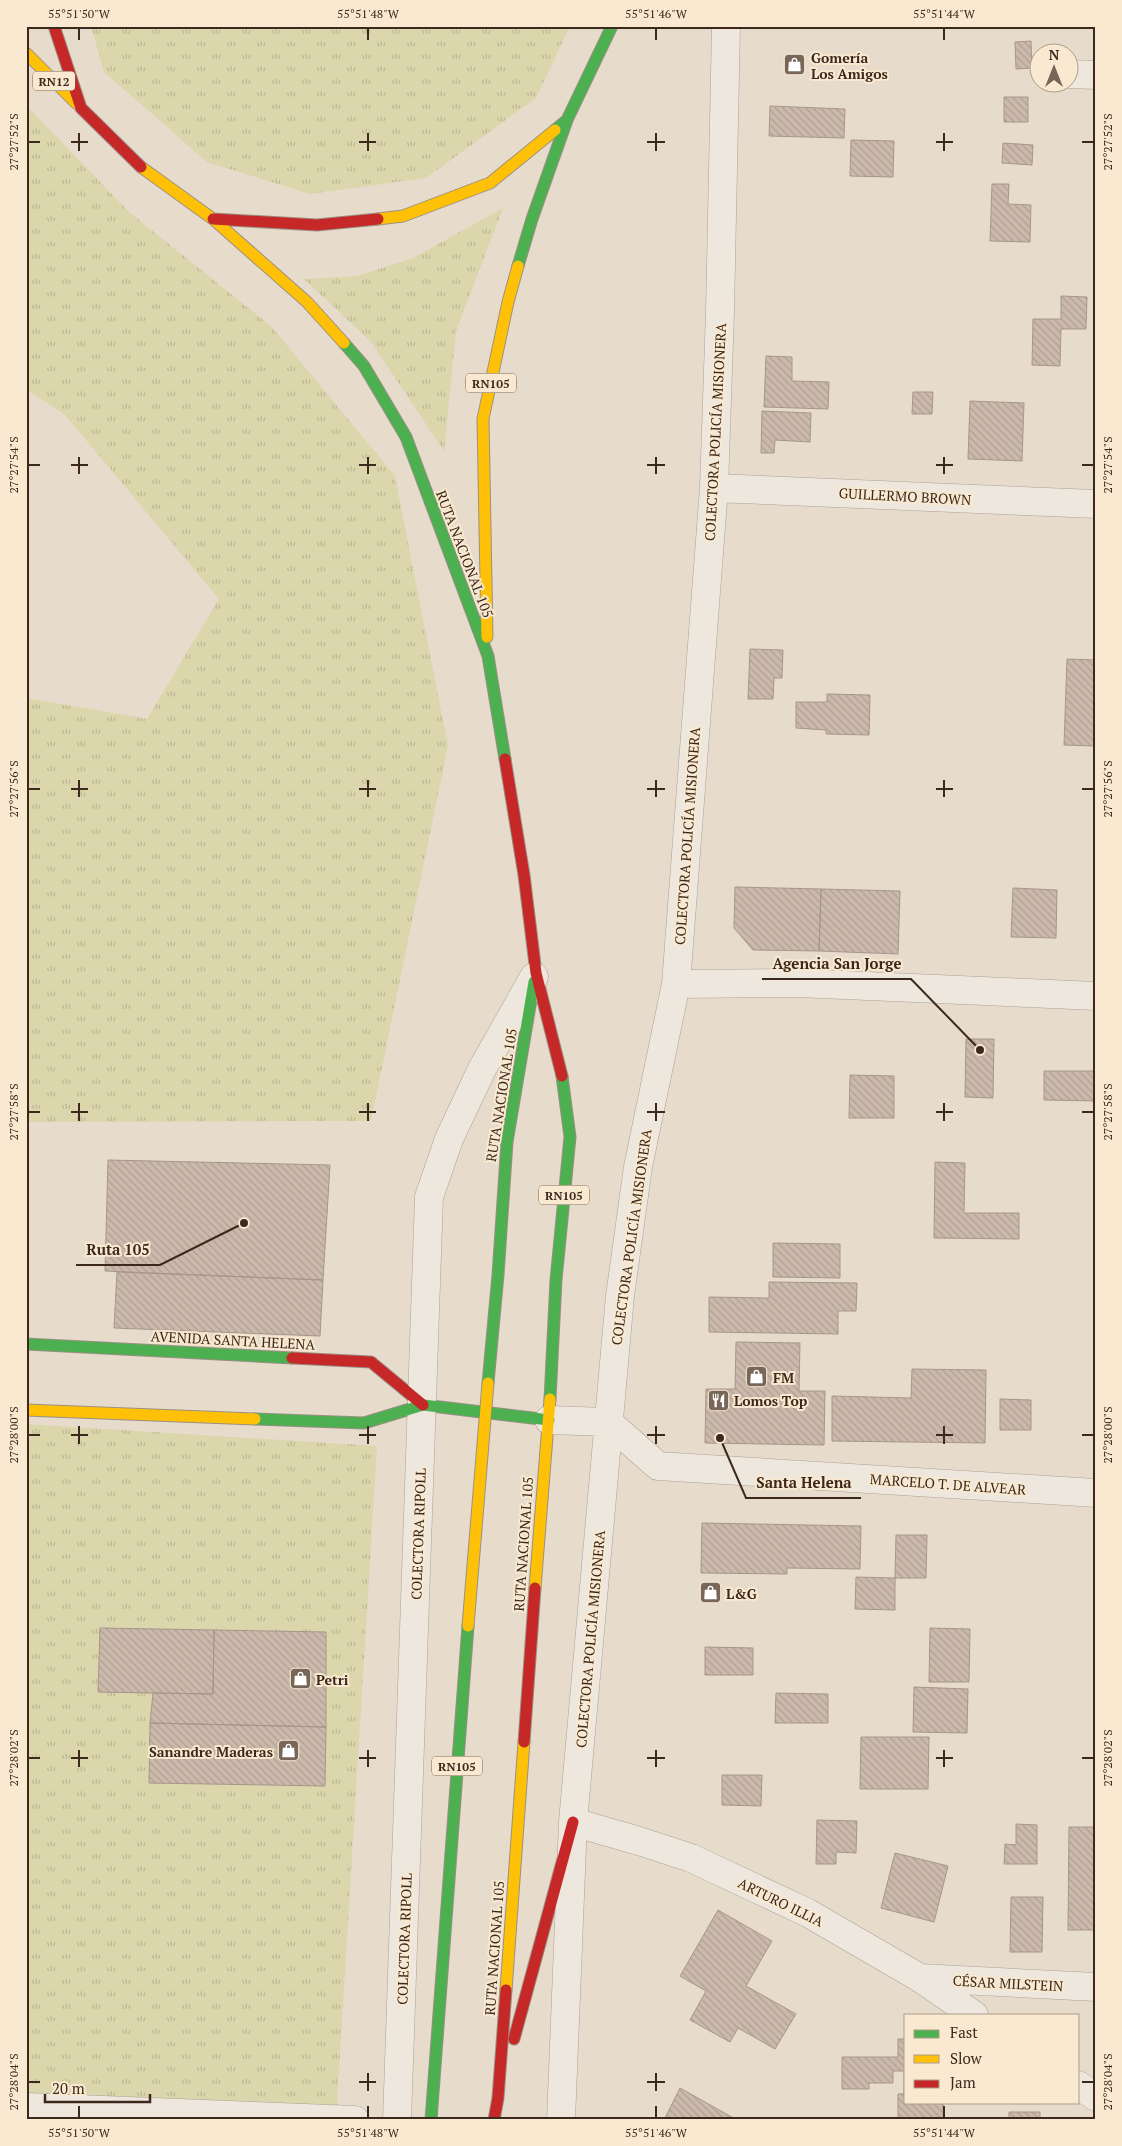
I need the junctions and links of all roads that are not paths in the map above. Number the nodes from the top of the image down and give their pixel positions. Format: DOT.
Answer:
graph roads {
  1 [pos="54,26"];
  2 [pos="612,26"];
  3 [pos="726,26"];
  4 [pos="26,53"];
  5 [pos="1080,74"];
  6 [pos="1096,75"];
  7 [pos="81,108"];
  8 [pos="567,120"];
  9 [pos="213,219"];
  10 [pos="714,488"];
  11 [pos="1096,504"];
  12 [pos="488,656"];
  13 [pos="536,973"];
  14 [pos="676,984"];
  15 [pos="1096,996"];
  16 [pos="26,1344"];
  17 [pos="423,1405"];
  18 [pos="26,1410"];
  19 [pos="486,1412"];
  20 [pos="548,1420"];
  21 [pos="608,1422"];
  22 [pos="1096,1493"];
  23 [pos="573,1822"];
  24 [pos="920,1978"];
  25 [pos="1096,1987"];
  26 [pos="973,2014"];
  27 [pos="1080,2086"];
  28 [pos="1096,2097"];
  29 [pos="498,2098"];
  30 [pos="26,2106"];
  31 [pos="355,2120"];
  32 [pos="397,2120"];
  33 [pos="431,2120"];
  34 [pos="494,2120"];
  35 [pos="561,2120"];
  1 -- 7 [label="main road, RN105"];
  2 -- 8 [label="main road, RN105"];
  3 -- 10 [label="street, COLECTORA POLICÍA MISIONERA"];
  4 -- 7 [label="main road, RN12"];
  5 -- 6 [label="street"];
  7 -- 9 [label="main road, RN105"];
  8 -- 9 [label="main road, RN105"];
  8 -- 12 [label="main road, RN105"];
  9 -- 12 [label="main road, RUTA NACIONAL 105 / RN105"];
  10 -- 11 [label="street, GUILLERMO BROWN"];
  10 -- 14 [label="street, COLECTORA POLICÍA MISIONERA"];
  12 -- 13 [label="main road, RUTA NACIONAL 105 / RN105"];
  13 -- 17 [label="street, COLECTORA RIPOLL"];
  13 -- 19 [label="main road, RUTA NACIONAL 105 / RN105"];
  13 -- 20 [label="main road, RUTA NACIONAL 105 / RN105"];
  14 -- 15 [label="street"];
  14 -- 21 [label="street, COLECTORA POLICÍA MISIONERA"];
  16 -- 17 [label="main road, AVENIDA SANTA HELENA"];
  17 -- 18 [label="main road"];
  17 -- 19 [label="main road"];
  17 -- 32 [label="street, COLECTORA RIPOLL"];
  19 -- 20 [label="main road"];
  19 -- 33 [label="main road, RUTA NACIONAL 105 / RN105"];
  20 -- 21 [label="street"];
  20 -- 29 [label="main road, RUTA NACIONAL 105 / RN105"];
  21 -- 22 [label="street, MARCELO T. DE ALVEAR"];
  21 -- 23 [label="street, COLECTORA POLICÍA MISIONERA"];
  23 -- 24 [label="street, ARTURO ILLIA"];
  23 -- 29 [label="main road"];
  23 -- 35 [label="street, COLECTORA POLICÍA MISIONERA"];
  24 -- 25 [label="street, CÉSAR MILSTEIN"];
  24 -- 26 [label="street, ARTURO ILLIA"];
  27 -- 28 [label="street"];
  29 -- 34 [label="main road, RUTA NACIONAL 105 / RN105"];
  30 -- 31 [label="street"];
}
